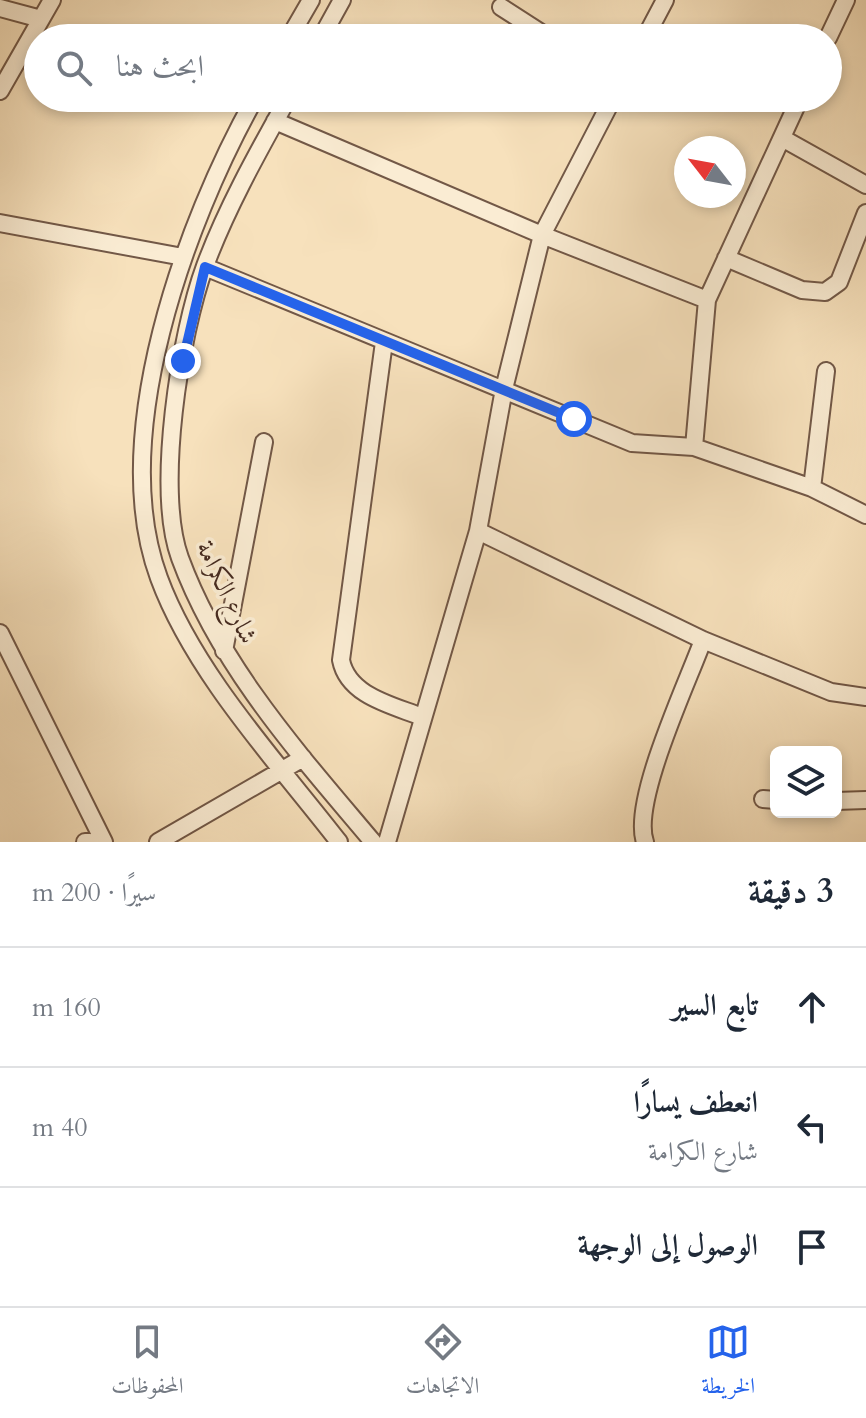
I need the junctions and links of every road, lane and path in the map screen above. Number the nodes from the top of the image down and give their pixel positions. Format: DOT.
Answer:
graph roads {
  1 [pos="52,0"];
  2 [pos="311,0"];
  3 [pos="342,0"];
  4 [pos="665,0"];
  5 [pos="846,0"];
  6 [pos="501,7"];
  7 [pos="0,8"];
  8 [pos="41,19"];
  9 [pos="38,24"];
  10 [pos="297,24"];
  11 [pos="329,24"];
  12 [pos="527,24"];
  13 [pos="652,24"];
  14 [pos="835,24"];
  15 [pos="24,49"];
  16 [pos="0,91"];
  17 [pos="249,112"];
  18 [pos="280,112"];
  19 [pos="606,112"];
  20 [pos="794,112"];
  21 [pos="275,121"];
  22 [pos="782,138"];
  23 [pos="866,185"];
  24 [pos="866,213"];
  25 [pos="0,223"];
  26 [pos="542,235"];
  27 [pos="183,257"];
  28 [pos="726,258"];
  29 [pos="205,267"];
  30 [pos="707,300"];
  31 [pos="384,342"];
  32 [pos="826,371"];
  33 [pos="504,389"];
  34 [pos="264,442"];
  35 [pos="694,447"];
  36 [pos="812,488"];
  37 [pos="866,515"];
  38 [pos="478,531"];
  39 [pos="0,633"];
  40 [pos="703,640"];
  41 [pos="224,651"];
  42 [pos="866,697"];
  43 [pos="422,717"];
  44 [pos="303,758"];
  45 [pos="284,771"];
  46 [pos="866,800"];
  47 [pos="842,801"];
  48 [pos="104,842"];
  49 [pos="158,842"];
  50 [pos="339,842"];
  51 [pos="373,842"];
  52 [pos="387,842"];
  53 [pos="645,842"];
  1 -- 8 [label="street"];
  2 -- 10 [label="street"];
  3 -- 11 [label="street"];
  4 -- 13 [label="street"];
  5 -- 14 [label="street"];
  6 -- 12 [label="street"];
  7 -- 8 [label="street"];
  8 -- 9 [label="street"];
  15 -- 16 [label="street"];
  17 -- 27 [label="street, شارع الكرامة"];
  18 -- 21 [label="street, شارع الكرامة"];
  19 -- 26 [label="street"];
  20 -- 22 [label="street"];
  21 -- 26 [label="street"];
  21 -- 29 [label="street, شارع الكرامة"];
  22 -- 23 [label="street"];
  22 -- 28 [label="street"];
  24 -- 28 [label="street"];
  25 -- 27 [label="street"];
  26 -- 30 [label="street"];
  26 -- 33 [label="street"];
  27 -- 45 [label="street, شارع الكرامة"];
  28 -- 30 [label="street"];
  29 -- 31 [label="street"];
  29 -- 41 [label="street, شارع الكرامة"];
  30 -- 35 [label="street"];
  31 -- 33 [label="street"];
  31 -- 43 [label="street"];
  32 -- 36 [label="street"];
  33 -- 35 [label="street"];
  33 -- 38 [label="street"];
  34 -- 41 [label="street"];
  35 -- 36 [label="street"];
  36 -- 37 [label="street"];
  38 -- 40 [label="street"];
  38 -- 43 [label="street"];
  39 -- 48 [label="street"];
  40 -- 42 [label="street"];
  40 -- 53 [label="street"];
  41 -- 44 [label="street, شارع الكرامة"];
  43 -- 52 [label="street"];
  44 -- 45 [label="street"];
  44 -- 51 [label="street, شارع الكرامة"];
  45 -- 49 [label="street"];
  45 -- 50 [label="street, شارع الكرامة"];
  46 -- 47 [label="street"];
}
